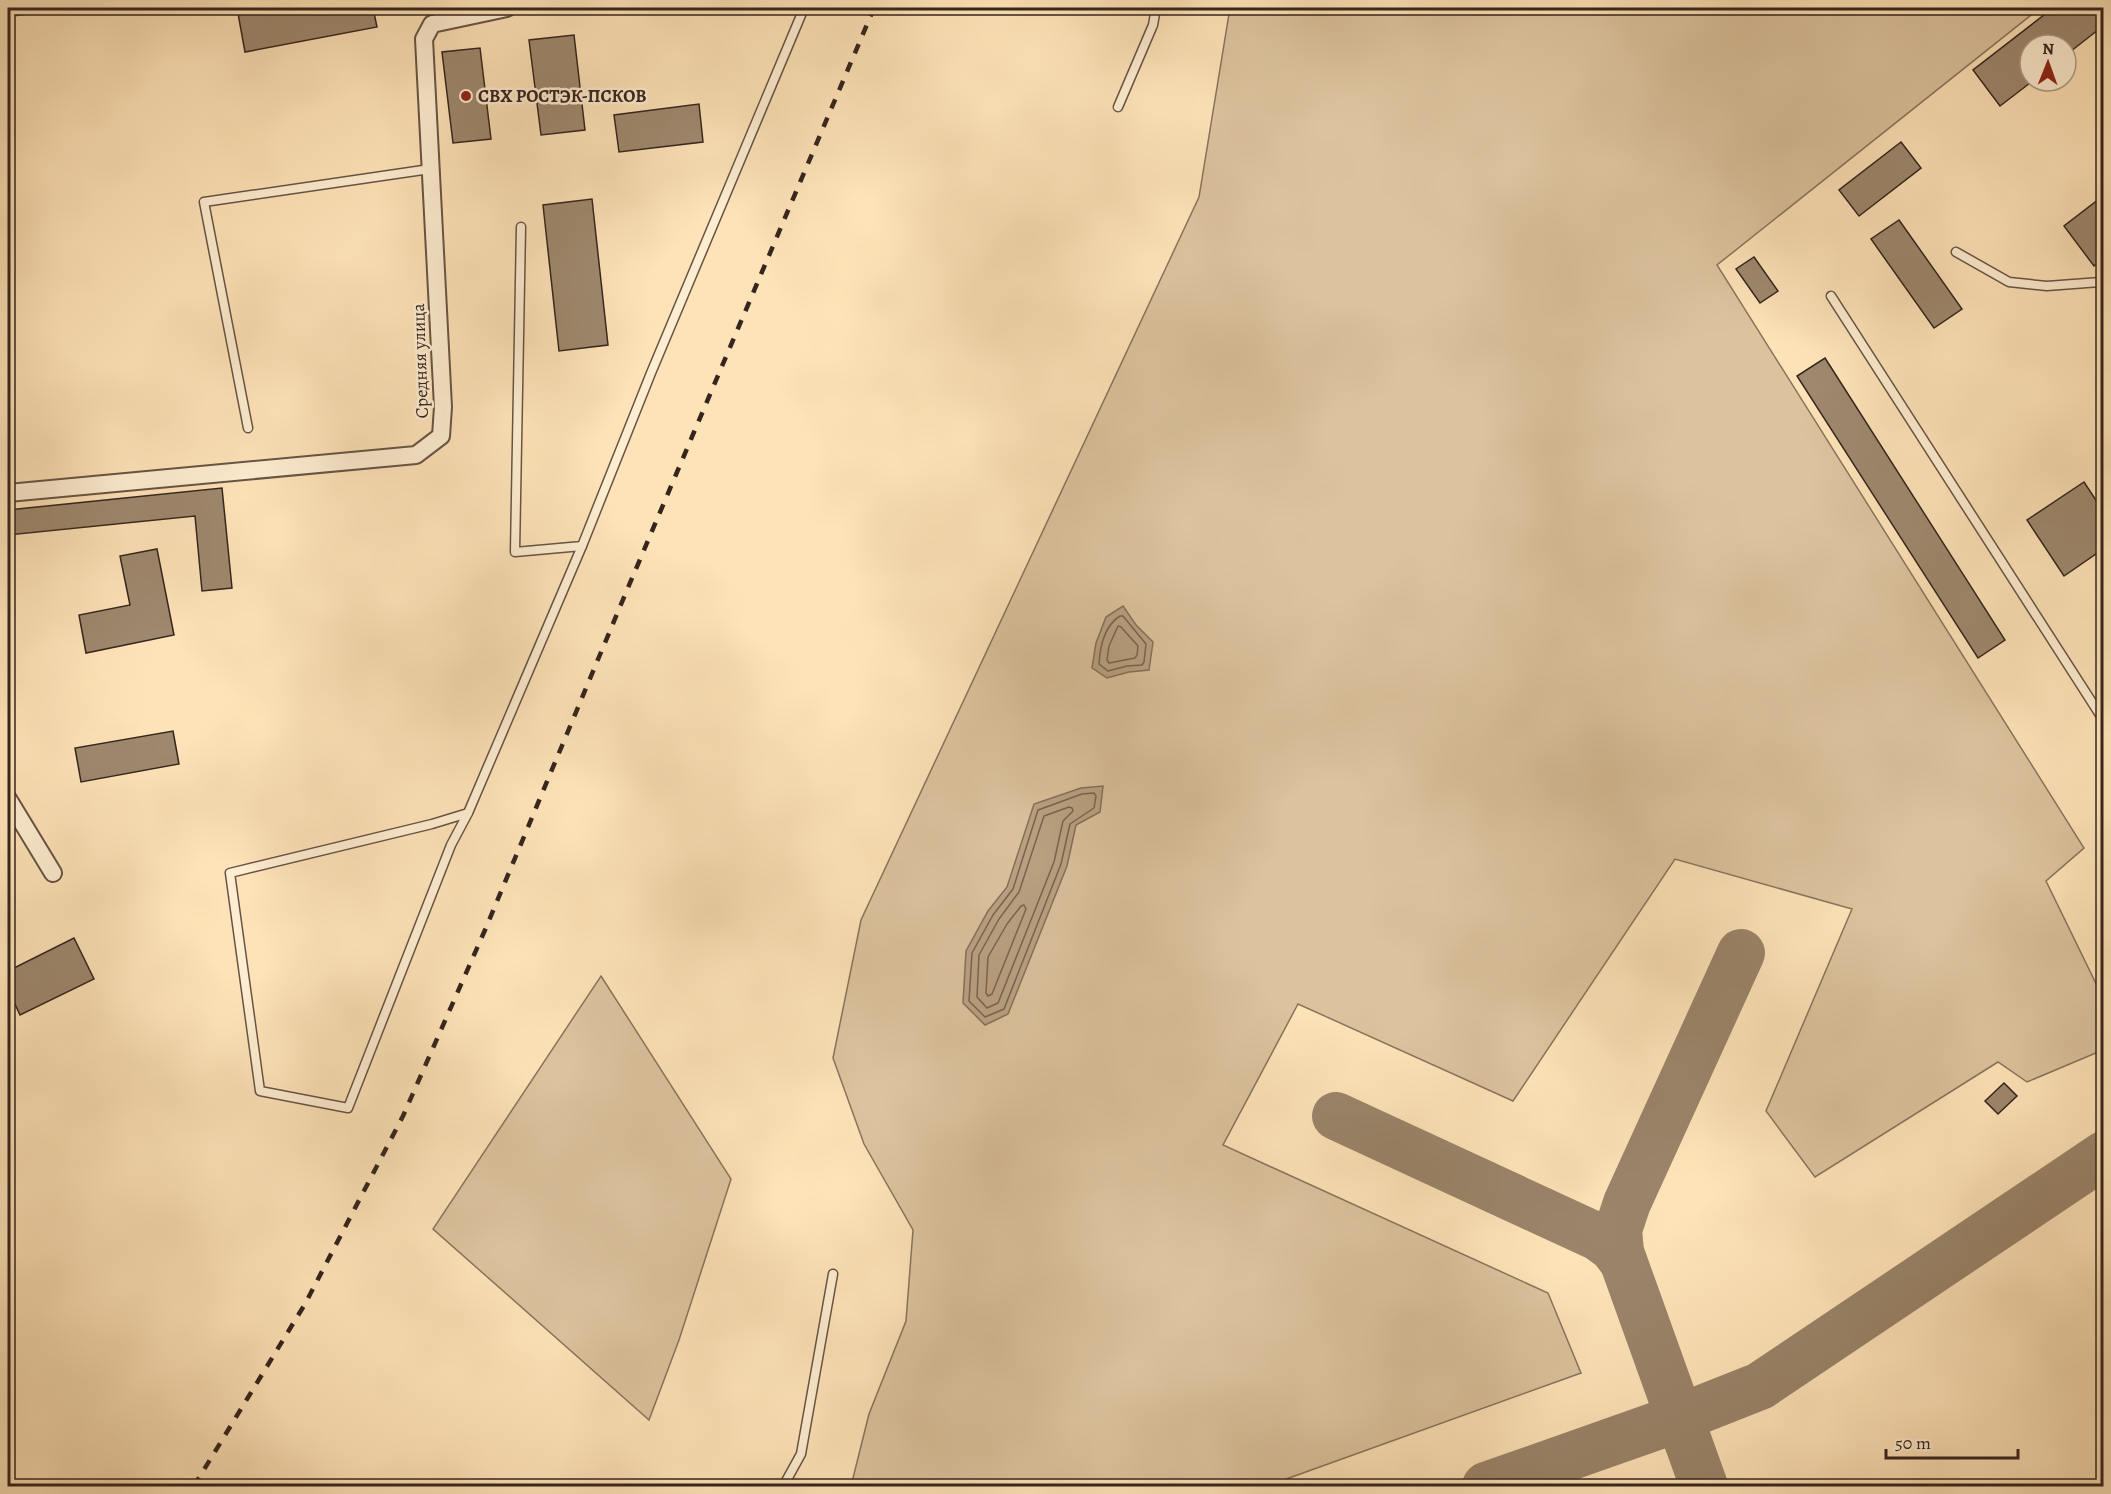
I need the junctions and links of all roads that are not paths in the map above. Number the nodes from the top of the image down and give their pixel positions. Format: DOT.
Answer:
graph roads {
  1 [pos="35,8"];
  2 [pos="507,8"];
  3 [pos="804,8"];
  4 [pos="1156,8"];
  5 [pos="8,12"];
  6 [pos="1118,107"];
  7 [pos="430,169"];
  8 [pos="521,227"];
  9 [pos="1956,252"];
  10 [pos="2103,280"];
  11 [pos="1831,296"];
  12 [pos="248,428"];
  13 [pos="8,493"];
  14 [pos="582,546"];
  15 [pos="2103,721"];
  16 [pos="8,799"];
  17 [pos="468,813"];
  18 [pos="53,873"];
  19 [pos="833,1274"];
  20 [pos="779,1486"];
  1 -- 5 [label="lane"];
  2 -- 7 [label="street, Средняя улица"];
  3 -- 14 [label="lane"];
  4 -- 6 [label="lane"];
  7 -- 12 [label="lane"];
  7 -- 13 [label="street, Средняя улица"];
  8 -- 14 [label="lane"];
  9 -- 10 [label="lane"];
  11 -- 15 [label="lane"];
  14 -- 17 [label="lane"];
  16 -- 18 [label="street"];
  17 -- 17 [label="lane"];
  19 -- 20 [label="lane"];
}
